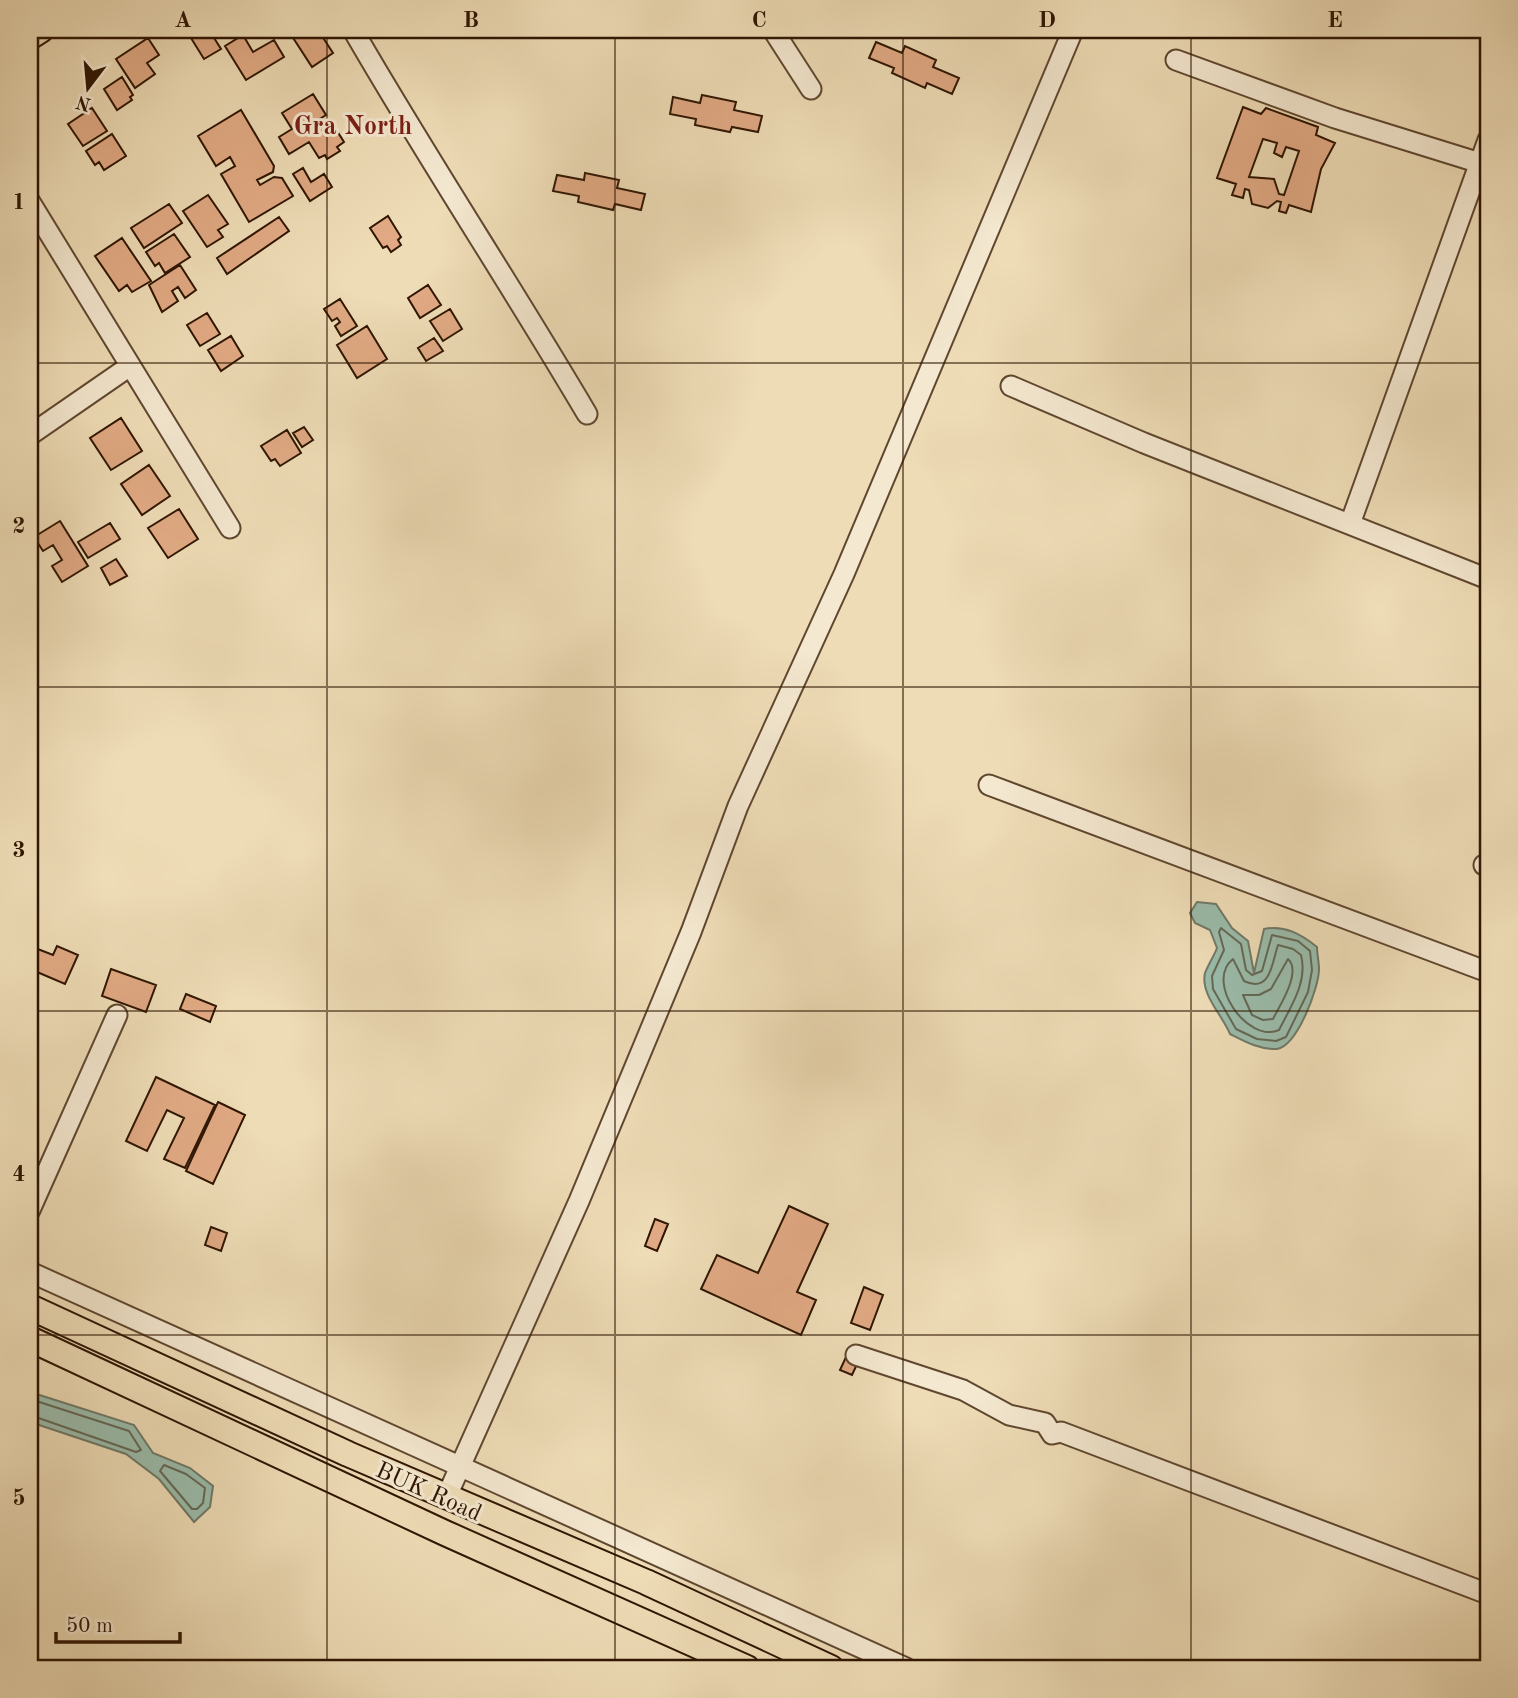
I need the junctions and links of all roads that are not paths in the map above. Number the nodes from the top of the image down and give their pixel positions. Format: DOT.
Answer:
graph roads {
  1 [pos="41,30"];
  2 [pos="354,30"];
  3 [pos="773,30"];
  4 [pos="1073,30"];
  5 [pos="30,37"];
  6 [pos="1176,60"];
  7 [pos="811,89"];
  8 [pos="1488,140"];
  9 [pos="1480,163"];
  10 [pos="30,202"];
  11 [pos="130,366"];
  12 [pos="1011,386"];
  13 [pos="587,414"];
  14 [pos="30,435"];
  15 [pos="1350,524"];
  16 [pos="230,528"];
  17 [pos="1488,579"];
  18 [pos="989,785"];
  19 [pos="1488,972"];
  20 [pos="117,1015"];
  21 [pos="30,1210"];
  22 [pos="30,1272"];
  23 [pos="30,1307"];
  24 [pos="30,1339"];
  25 [pos="856,1355"];
  26 [pos="467,1471"];
  27 [pos="451,1500"];
  28 [pos="1488,1594"];
  29 [pos="747,1668"];
  30 [pos="831,1668"];
  31 [pos="906,1668"];
  1 -- 5 [label="main road"];
  2 -- 13 [label="street"];
  3 -- 7 [label="street"];
  4 -- 26 [label="street"];
  6 -- 9 [label="street"];
  8 -- 9 [label="street"];
  9 -- 15 [label="street"];
  10 -- 11 [label="street"];
  11 -- 14 [label="street"];
  11 -- 16 [label="street"];
  12 -- 15 [label="street"];
  15 -- 17 [label="street"];
  18 -- 19 [label="street"];
  20 -- 21 [label="street"];
  22 -- 26 [label="street"];
  23 -- 27 [label="main road, BUK Road"];
  24 -- 29 [label="main road, BUK Road"];
  25 -- 28 [label="street"];
  26 -- 27 [label="street"];
  26 -- 31 [label="street"];
  27 -- 30 [label="main road, BUK Road"];
}
